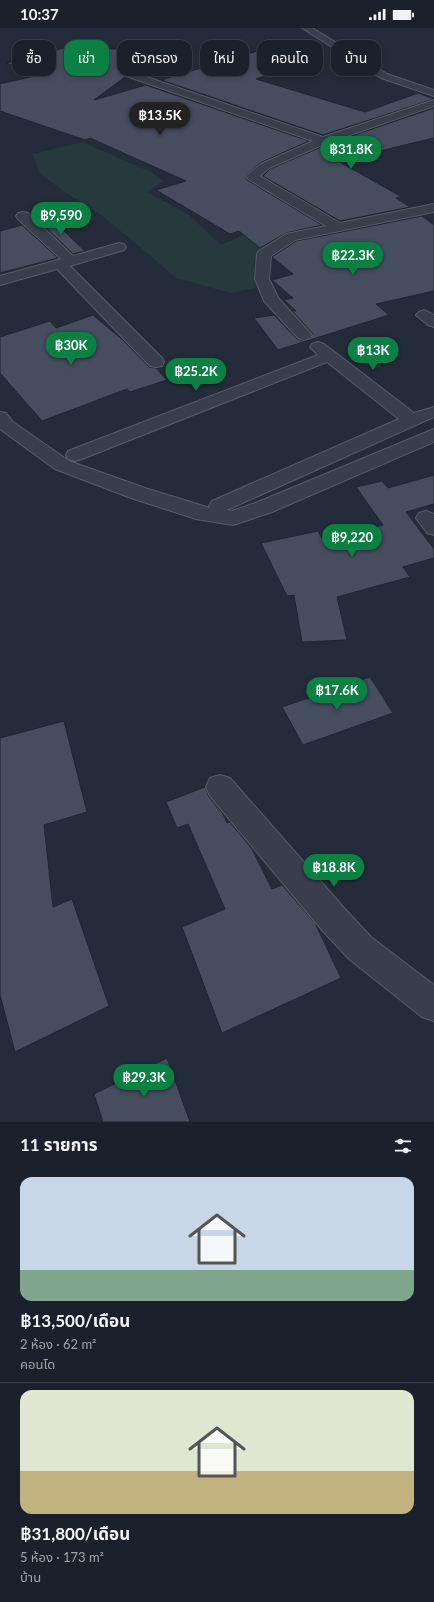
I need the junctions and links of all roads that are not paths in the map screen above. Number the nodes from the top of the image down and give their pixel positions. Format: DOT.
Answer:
graph roads {
  1 [pos="306,28"];
  2 [pos="135,76"];
  3 [pos="434,93"];
  4 [pos="434,103"];
  5 [pos="322,141"];
  6 [pos="431,212"];
  7 [pos="24,216"];
  8 [pos="337,227"];
  9 [pos="119,247"];
  10 [pos="65,263"];
  11 [pos="0,282"];
  12 [pos="316,346"];
  13 [pos="156,362"];
  14 [pos="434,412"];
  15 [pos="412,420"];
  16 [pos="2,423"];
  17 [pos="434,435"];
  18 [pos="75,455"];
  19 [pos="219,506"];
  20 [pos="220,787"];
  21 [pos="434,1005"];
  1 -- 3 [label="street"];
  2 -- 5 [label="street"];
  4 -- 5 [label="street"];
  5 -- 8 [label="street"];
  6 -- 8 [label="street"];
  7 -- 10 [label="street"];
  8 -- 12 [label="street"];
  9 -- 10 [label="street"];
  10 -- 11 [label="street"];
  10 -- 13 [label="street"];
  12 -- 15 [label="street"];
  12 -- 18 [label="street"];
  14 -- 15 [label="street"];
  15 -- 19 [label="street"];
  16 -- 17 [label="street"];
  20 -- 21 [label="street"];
}
